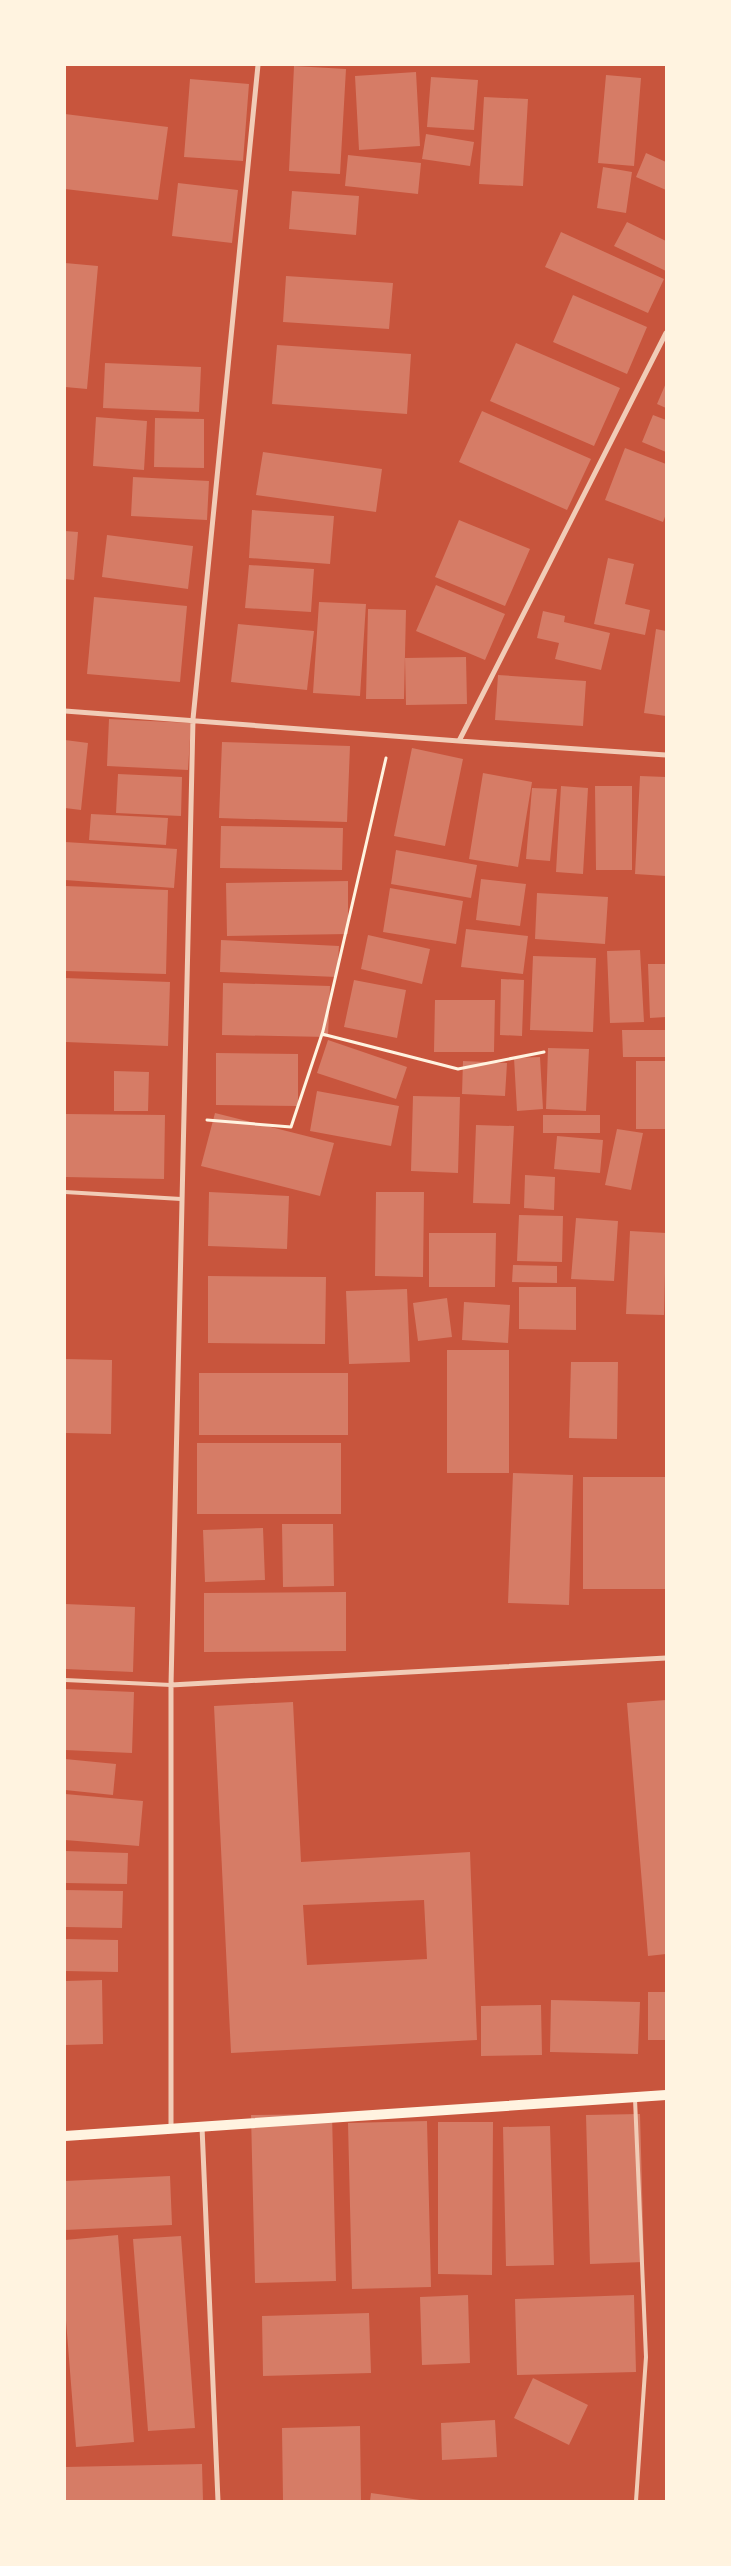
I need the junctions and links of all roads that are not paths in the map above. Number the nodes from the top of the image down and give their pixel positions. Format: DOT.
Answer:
graph roads {
  1 [pos="258,65"];
  2 [pos="666,333"];
  3 [pos="65,711"];
  4 [pos="193,719"];
  5 [pos="459,741"];
  6 [pos="666,755"];
  7 [pos="65,1192"];
  8 [pos="181,1199"];
  9 [pos="666,1658"];
  10 [pos="65,1680"];
  11 [pos="171,1685"];
  12 [pos="666,2095"];
  13 [pos="635,2097"];
  14 [pos="202,2127"];
  15 [pos="171,2129"];
  16 [pos="65,2136"];
  17 [pos="218,2501"];
  18 [pos="636,2501"];
  1 -- 4 [label="street"];
  2 -- 5 [label="street"];
  3 -- 4 [label="street"];
  4 -- 5 [label="street"];
  4 -- 8 [label="street"];
  5 -- 6 [label="street"];
  7 -- 8 [label="lane"];
  8 -- 11 [label="street"];
  9 -- 11 [label="street"];
  10 -- 11 [label="lane"];
  11 -- 15 [label="street"];
  12 -- 13 [label="main road"];
  13 -- 14 [label="main road"];
  13 -- 18 [label="lane"];
  14 -- 15 [label="main road"];
  14 -- 17 [label="street"];
  15 -- 16 [label="main road"];
}
